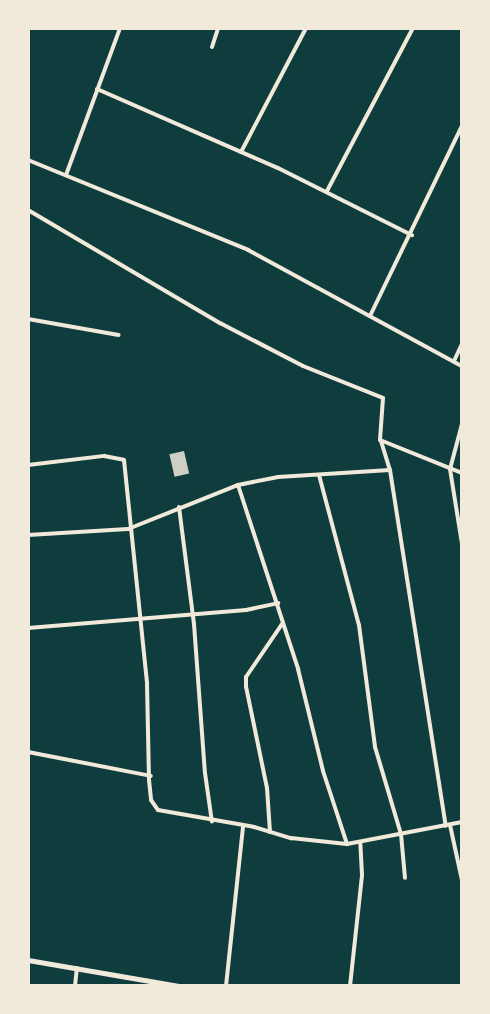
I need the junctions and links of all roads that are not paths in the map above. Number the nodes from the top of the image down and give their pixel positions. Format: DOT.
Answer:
graph roads {
  1 [pos="120,28"];
  2 [pos="218,28"];
  3 [pos="306,28"];
  4 [pos="413,28"];
  5 [pos="212,47"];
  6 [pos="97,89"];
  7 [pos="462,126"];
  8 [pos="241,152"];
  9 [pos="28,160"];
  10 [pos="66,175"];
  11 [pos="327,191"];
  12 [pos="28,210"];
  13 [pos="412,235"];
  14 [pos="370,316"];
  15 [pos="28,319"];
  16 [pos="119,335"];
  17 [pos="462,344"];
  18 [pos="454,362"];
  19 [pos="462,366"];
  20 [pos="462,424"];
  21 [pos="380,440"];
  22 [pos="28,465"];
  23 [pos="450,469"];
  24 [pos="390,470"];
  25 [pos="462,473"];
  26 [pos="319,475"];
  27 [pos="238,485"];
  28 [pos="179,507"];
  29 [pos="133,527"];
  30 [pos="28,535"];
  31 [pos="462,544"];
  32 [pos="278,603"];
  33 [pos="193,614"];
  34 [pos="142,618"];
  35 [pos="282,624"];
  36 [pos="28,628"];
  37 [pos="28,752"];
  38 [pos="151,776"];
  39 [pos="212,822"];
  40 [pos="462,822"];
  41 [pos="448,825"];
  42 [pos="243,827"];
  43 [pos="270,832"];
  44 [pos="401,834"];
  45 [pos="360,842"];
  46 [pos="347,844"];
  47 [pos="405,878"];
  48 [pos="462,880"];
  49 [pos="28,960"];
  50 [pos="78,967"];
  51 [pos="75,986"];
  52 [pos="179,986"];
  53 [pos="226,986"];
  54 [pos="350,986"];
  1 -- 6 [label="street"];
  2 -- 5 [label="street"];
  3 -- 8 [label="street"];
  4 -- 11 [label="street"];
  6 -- 8 [label="street"];
  6 -- 10 [label="street"];
  7 -- 13 [label="street"];
  8 -- 11 [label="street"];
  9 -- 10 [label="street"];
  10 -- 14 [label="street"];
  11 -- 13 [label="street"];
  12 -- 21 [label="street"];
  13 -- 14 [label="street"];
  14 -- 18 [label="street"];
  15 -- 16 [label="street"];
  17 -- 18 [label="street"];
  18 -- 19 [label="street"];
  20 -- 23 [label="street"];
  21 -- 23 [label="street"];
  21 -- 24 [label="street"];
  22 -- 29 [label="street"];
  23 -- 25 [label="street"];
  23 -- 31 [label="street"];
  24 -- 26 [label="street"];
  24 -- 41 [label="street"];
  26 -- 27 [label="street"];
  26 -- 44 [label="street"];
  27 -- 28 [label="street"];
  27 -- 32 [label="street"];
  28 -- 29 [label="street"];
  28 -- 33 [label="street"];
  29 -- 30 [label="street"];
  29 -- 34 [label="street"];
  32 -- 33 [label="street"];
  32 -- 35 [label="street"];
  33 -- 34 [label="street"];
  33 -- 39 [label="street"];
  34 -- 36 [label="street"];
  34 -- 38 [label="street"];
  35 -- 43 [label="street"];
  35 -- 46 [label="street"];
  37 -- 38 [label="street"];
  38 -- 39 [label="street"];
  39 -- 42 [label="street"];
  40 -- 41 [label="street"];
  41 -- 44 [label="street"];
  41 -- 48 [label="street"];
  42 -- 43 [label="street"];
  42 -- 53 [label="street"];
  43 -- 46 [label="street"];
  44 -- 45 [label="street"];
  44 -- 47 [label="street"];
  45 -- 46 [label="street"];
  45 -- 54 [label="street"];
  49 -- 50 [label="street"];
  50 -- 51 [label="street"];
  50 -- 52 [label="street"];
}
